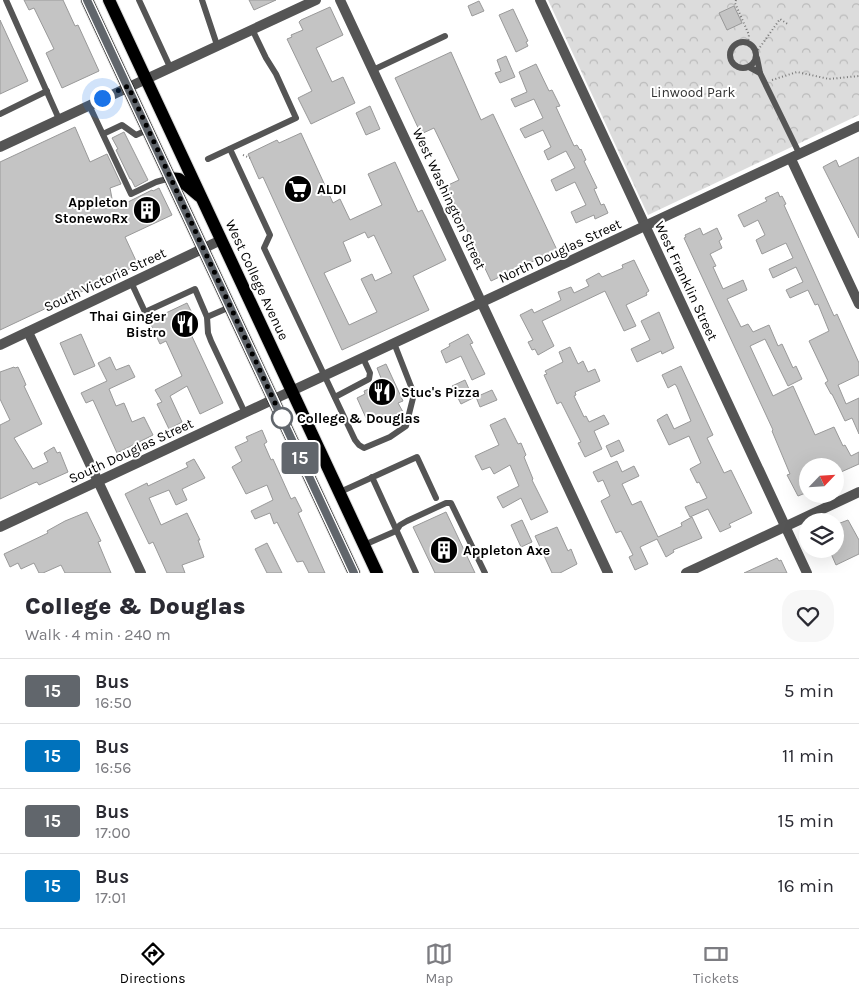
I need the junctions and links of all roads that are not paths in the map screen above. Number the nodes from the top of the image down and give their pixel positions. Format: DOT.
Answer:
graph roads {
  1 [pos="6,0"];
  2 [pos="87,0"];
  3 [pos="109,0"];
  4 [pos="139,0"];
  5 [pos="202,0"];
  6 [pos="316,0"];
  7 [pos="340,0"];
  8 [pos="540,0"];
  9 [pos="252,29"];
  10 [pos="445,36"];
  11 [pos="217,45"];
  12 [pos="756,54"];
  13 [pos="170,67"];
  14 [pos="749,67"];
  15 [pos="373,70"];
  16 [pos="760,73"];
  17 [pos="137,82"];
  18 [pos="47,91"];
  19 [pos="89,104"];
  20 [pos="0,114"];
  21 [pos="59,119"];
  22 [pos="859,126"];
  23 [pos="148,130"];
  24 [pos="103,134"];
  25 [pos="0,147"];
  26 [pos="230,149"];
  27 [pos="795,157"];
  28 [pos="208,159"];
  29 [pos="170,178"];
  30 [pos="202,200"];
  31 [pos="646,226"];
  32 [pos="221,240"];
  33 [pos="202,249"];
  34 [pos="131,282"];
  35 [pos="482,302"];
  36 [pos="859,304"];
  37 [pos="230,307"];
  38 [pos="207,317"];
  39 [pos="28,332"];
  40 [pos="394,343"];
  41 [pos="0,345"];
  42 [pos="363,358"];
  43 [pos="325,375"];
  44 [pos="292,391"];
  45 [pos="335,397"];
  46 [pos="273,400"];
  47 [pos="245,413"];
  48 [pos="372,477"];
  49 [pos="98,481"];
  50 [pos="340,492"];
  51 [pos="859,492"];
  52 [pos="436,498"];
  53 [pos="0,527"];
  54 [pos="786,527"];
  55 [pos="396,531"];
  56 [pos="364,546"];
  57 [pos="141,573"];
  58 [pos="354,573"];
  59 [pos="377,573"];
  60 [pos="416,573"];
  61 [pos="485,573"];
  62 [pos="608,573"];
  63 [pos="686,573"];
  64 [pos="807,573"];
  1 -- 18 [label="lane"];
  2 -- 17 [label="main road, West College Avenue"];
  3 -- 17 [label="main road, West College Avenue"];
  4 -- 13 [label="lane"];
  5 -- 11 [label="lane"];
  6 -- 9 [label="street"];
  7 -- 15 [label="street, West Washington Street"];
  8 -- 31 [label="street, West Franklin Street"];
  9 -- 11 [label="street"];
  9 -- 26 [label="lane"];
  10 -- 15 [label="lane"];
  11 -- 13 [label="street"];
  12 -- 14 [label="lane"];
  12 -- 14 [label="lane"];
  12 -- 16 [label="lane"];
  13 -- 17 [label="street"];
  14 -- 16 [label="lane"];
  15 -- 35 [label="street, West Washington Street"];
  16 -- 27 [label="lane"];
  17 -- 19 [label="street"];
  17 -- 23 [label="main road, West College Avenue"];
  17 -- 30 [label="main road, West College Avenue"];
  18 -- 20 [label="lane"];
  18 -- 21 [label="lane"];
  19 -- 21 [label="street"];
  19 -- 24 [label="lane"];
  21 -- 25 [label="street"];
  22 -- 27 [label="street, North Douglas Street"];
  23 -- 24 [label="lane"];
  23 -- 29 [label="main road, West College Avenue"];
  24 -- 29 [label="lane"];
  26 -- 28 [label="lane"];
  26 -- 43 [label="lane"];
  27 -- 31 [label="street, North Douglas Street"];
  27 -- 36 [label="street"];
  29 -- 30 [label="main road"];
  29 -- 33 [label="main road, West College Avenue"];
  30 -- 32 [label="main road, West College Avenue"];
  31 -- 35 [label="street, North Douglas Street"];
  31 -- 54 [label="street, West Franklin Street"];
  32 -- 33 [label="street, South Victoria Street"];
  32 -- 44 [label="main road, West College Avenue"];
  33 -- 34 [label="street, South Victoria Street"];
  33 -- 37 [label="main road, West College Avenue"];
  34 -- 38 [label="lane"];
  34 -- 39 [label="street, South Victoria Street"];
  35 -- 40 [label="street, North Douglas Street"];
  35 -- 62 [label="street, West Washington Street"];
  37 -- 38 [label="lane"];
  37 -- 46 [label="main road, West College Avenue"];
  38 -- 47 [label="lane"];
  39 -- 41 [label="street, South Victoria Street"];
  39 -- 49 [label="street"];
  40 -- 42 [label="street, North Douglas Street"];
  40 -- 45 [label="lane"];
  42 -- 43 [label="street, North Douglas Street"];
  42 -- 45 [label="lane"];
  43 -- 44 [label="street, North Douglas Street"];
  43 -- 45 [label="lane"];
  44 -- 46 [label="street, North Douglas Street"];
  44 -- 50 [label="main road, West College Avenue"];
  46 -- 47 [label="street, South Douglas Street"];
  46 -- 58 [label="main road, West College Avenue"];
  47 -- 49 [label="street, South Douglas Street"];
  48 -- 50 [label="lane"];
  48 -- 52 [label="lane"];
  48 -- 55 [label="lane"];
  49 -- 53 [label="street, South Douglas Street"];
  49 -- 57 [label="street"];
  50 -- 56 [label="main road, West College Avenue"];
  51 -- 54 [label="street"];
  54 -- 63 [label="street"];
  54 -- 64 [label="street, West Franklin Street"];
  55 -- 56 [label="lane"];
  55 -- 60 [label="lane"];
  55 -- 61 [label="lane"];
  56 -- 59 [label="main road, West College Avenue"];
}
